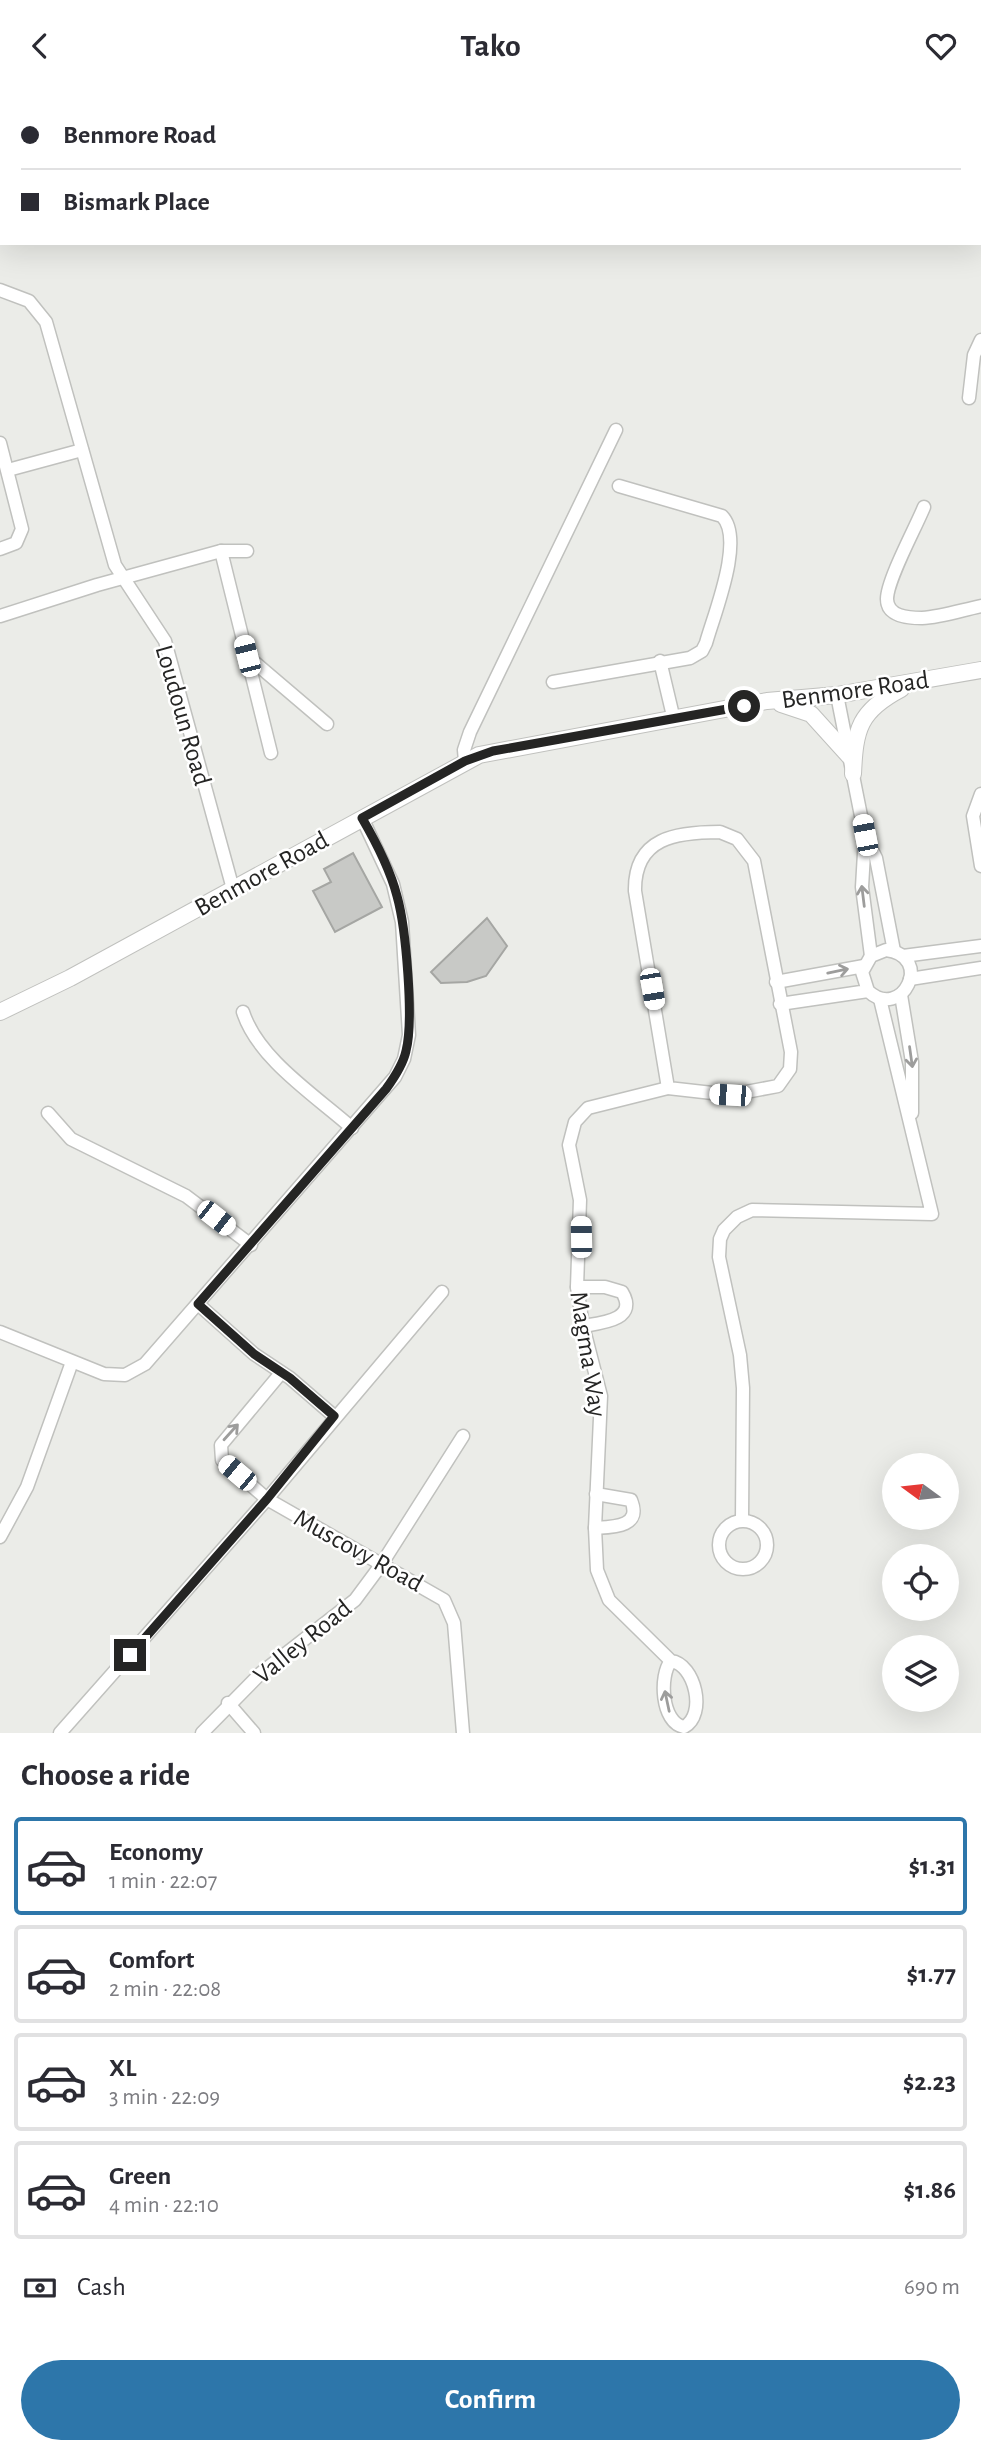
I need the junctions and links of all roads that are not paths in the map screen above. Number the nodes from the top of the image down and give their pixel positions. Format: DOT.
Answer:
graph roads {
  1 [pos="0,290"];
  2 [pos="981,340"];
  3 [pos="969,398"];
  4 [pos="616,430"];
  5 [pos="0,443"];
  6 [pos="82,450"];
  7 [pos="8,470"];
  8 [pos="619,486"];
  9 [pos="924,507"];
  10 [pos="0,548"];
  11 [pos="220,551"];
  12 [pos="247,551"];
  13 [pos="125,579"];
  14 [pos="981,606"];
  15 [pos="0,616"];
  16 [pos="247,656"];
  17 [pos="660,661"];
  18 [pos="981,670"];
  19 [pos="915,682"];
  20 [pos="553,683"];
  21 [pos="837,695"];
  22 [pos="767,701"];
  23 [pos="674,720"];
  24 [pos="327,724"];
  25 [pos="271,753"];
  26 [pos="849,756"];
  27 [pos="465,761"];
  28 [pos="853,774"];
  29 [pos="981,793"];
  30 [pos="362,818"];
  31 [pos="865,835"];
  32 [pos="981,866"];
  33 [pos="233,889"];
  34 [pos="981,946"];
  35 [pos="898,953"];
  36 [pos="867,961"];
  37 [pos="981,968"];
  38 [pos="911,979"];
  39 [pos="776,982"];
  40 [pos="868,991"];
  41 [pos="901,995"];
  42 [pos="880,999"];
  43 [pos="780,1005"];
  44 [pos="0,1012"];
  45 [pos="243,1012"];
  46 [pos="668,1088"];
  47 [pos="48,1113"];
  48 [pos="912,1120"];
  49 [pos="352,1128"];
  50 [pos="251,1245"];
  51 [pos="577,1287"];
  52 [pos="442,1292"];
  53 [pos="198,1304"];
  54 [pos="583,1326"];
  55 [pos="0,1332"];
  56 [pos="72,1362"];
  57 [pos="281,1373"];
  58 [pos="334,1416"];
  59 [pos="463,1436"];
  60 [pos="596,1494"];
  61 [pos="267,1499"];
  62 [pos="742,1520"];
  63 [pos="595,1528"];
  64 [pos="0,1537"];
  65 [pos="381,1565"];
  66 [pos="671,1661"];
  67 [pos="228,1703"];
  68 [pos="60,1733"];
  69 [pos="202,1733"];
  70 [pos="254,1733"];
  71 [pos="463,1733"];
  1 -- 6 [label="street, Loudoun Road"];
  2 -- 3 [label="street"];
  4 -- 27 [label="street"];
  5 -- 7 [label="street"];
  6 -- 7 [label="street"];
  6 -- 13 [label="street, Loudoun Road"];
  7 -- 10 [label="street"];
  8 -- 17 [label="street"];
  9 -- 14 [label="street"];
  11 -- 12 [label="street"];
  11 -- 13 [label="street"];
  11 -- 16 [label="street"];
  13 -- 15 [label="street"];
  13 -- 33 [label="street, Loudoun Road"];
  16 -- 24 [label="street"];
  16 -- 25 [label="street"];
  17 -- 20 [label="street"];
  17 -- 23 [label="street"];
  18 -- 19 [label="street, Benmore Road"];
  19 -- 21 [label="street, Benmore Road"];
  19 -- 28 [label="street"];
  21 -- 22 [label="street, Benmore Road"];
  21 -- 26 [label="street"];
  22 -- 23 [label="street, Benmore Road"];
  22 -- 26 [label="street"];
  23 -- 27 [label="street, Benmore Road"];
  26 -- 28 [label="street"];
  27 -- 30 [label="street, Benmore Road"];
  28 -- 31 [label="street"];
  29 -- 32 [label="street"];
  30 -- 33 [label="street, Benmore Road"];
  30 -- 49 [label="street"];
  31 -- 35 [label="street"];
  36 -- 31 [label="street, one-way"];
  33 -- 44 [label="street, Benmore Road"];
  34 -- 35 [label="street"];
  35 -- 36 [label="street"];
  35 -- 38 [label="street"];
  39 -- 36 [label="street, one-way"];
  36 -- 40 [label="street"];
  37 -- 38 [label="street"];
  38 -- 41 [label="street"];
  39 -- 43 [label="street"];
  39 -- 46 [label="street"];
  40 -- 42 [label="street"];
  40 -- 43 [label="street"];
  41 -- 42 [label="street"];
  41 -- 48 [label="street, one-way"];
  42 -- 48 [label="street"];
  43 -- 46 [label="street, Magma Way"];
  45 -- 49 [label="street"];
  46 -- 51 [label="street, Magma Way"];
  47 -- 50 [label="street"];
  48 -- 62 [label="street"];
  49 -- 50 [label="street"];
  50 -- 53 [label="street"];
  51 -- 54 [label="street, Magma Way"];
  51 -- 54 [label="street"];
  52 -- 58 [label="street"];
  53 -- 56 [label="street"];
  53 -- 57 [label="street"];
  54 -- 60 [label="street, Magma Way"];
  55 -- 56 [label="street"];
  56 -- 64 [label="street"];
  57 -- 58 [label="street"];
  61 -- 57 [label="street, Muscovy Road, one-way"];
  58 -- 61 [label="street"];
  59 -- 65 [label="street, Valley Road"];
  60 -- 63 [label="street, Magma Way"];
  60 -- 63 [label="street"];
  61 -- 65 [label="street, Muscovy Road"];
  61 -- 68 [label="street"];
  63 -- 66 [label="street, Magma Way"];
  65 -- 67 [label="street, Valley Road"];
  65 -- 71 [label="street, Muscovy Road"];
  66 -- 66 [label="street, Magma Way, one-way"];
  67 -- 69 [label="street, Valley Road"];
  67 -- 70 [label="street"];
}
